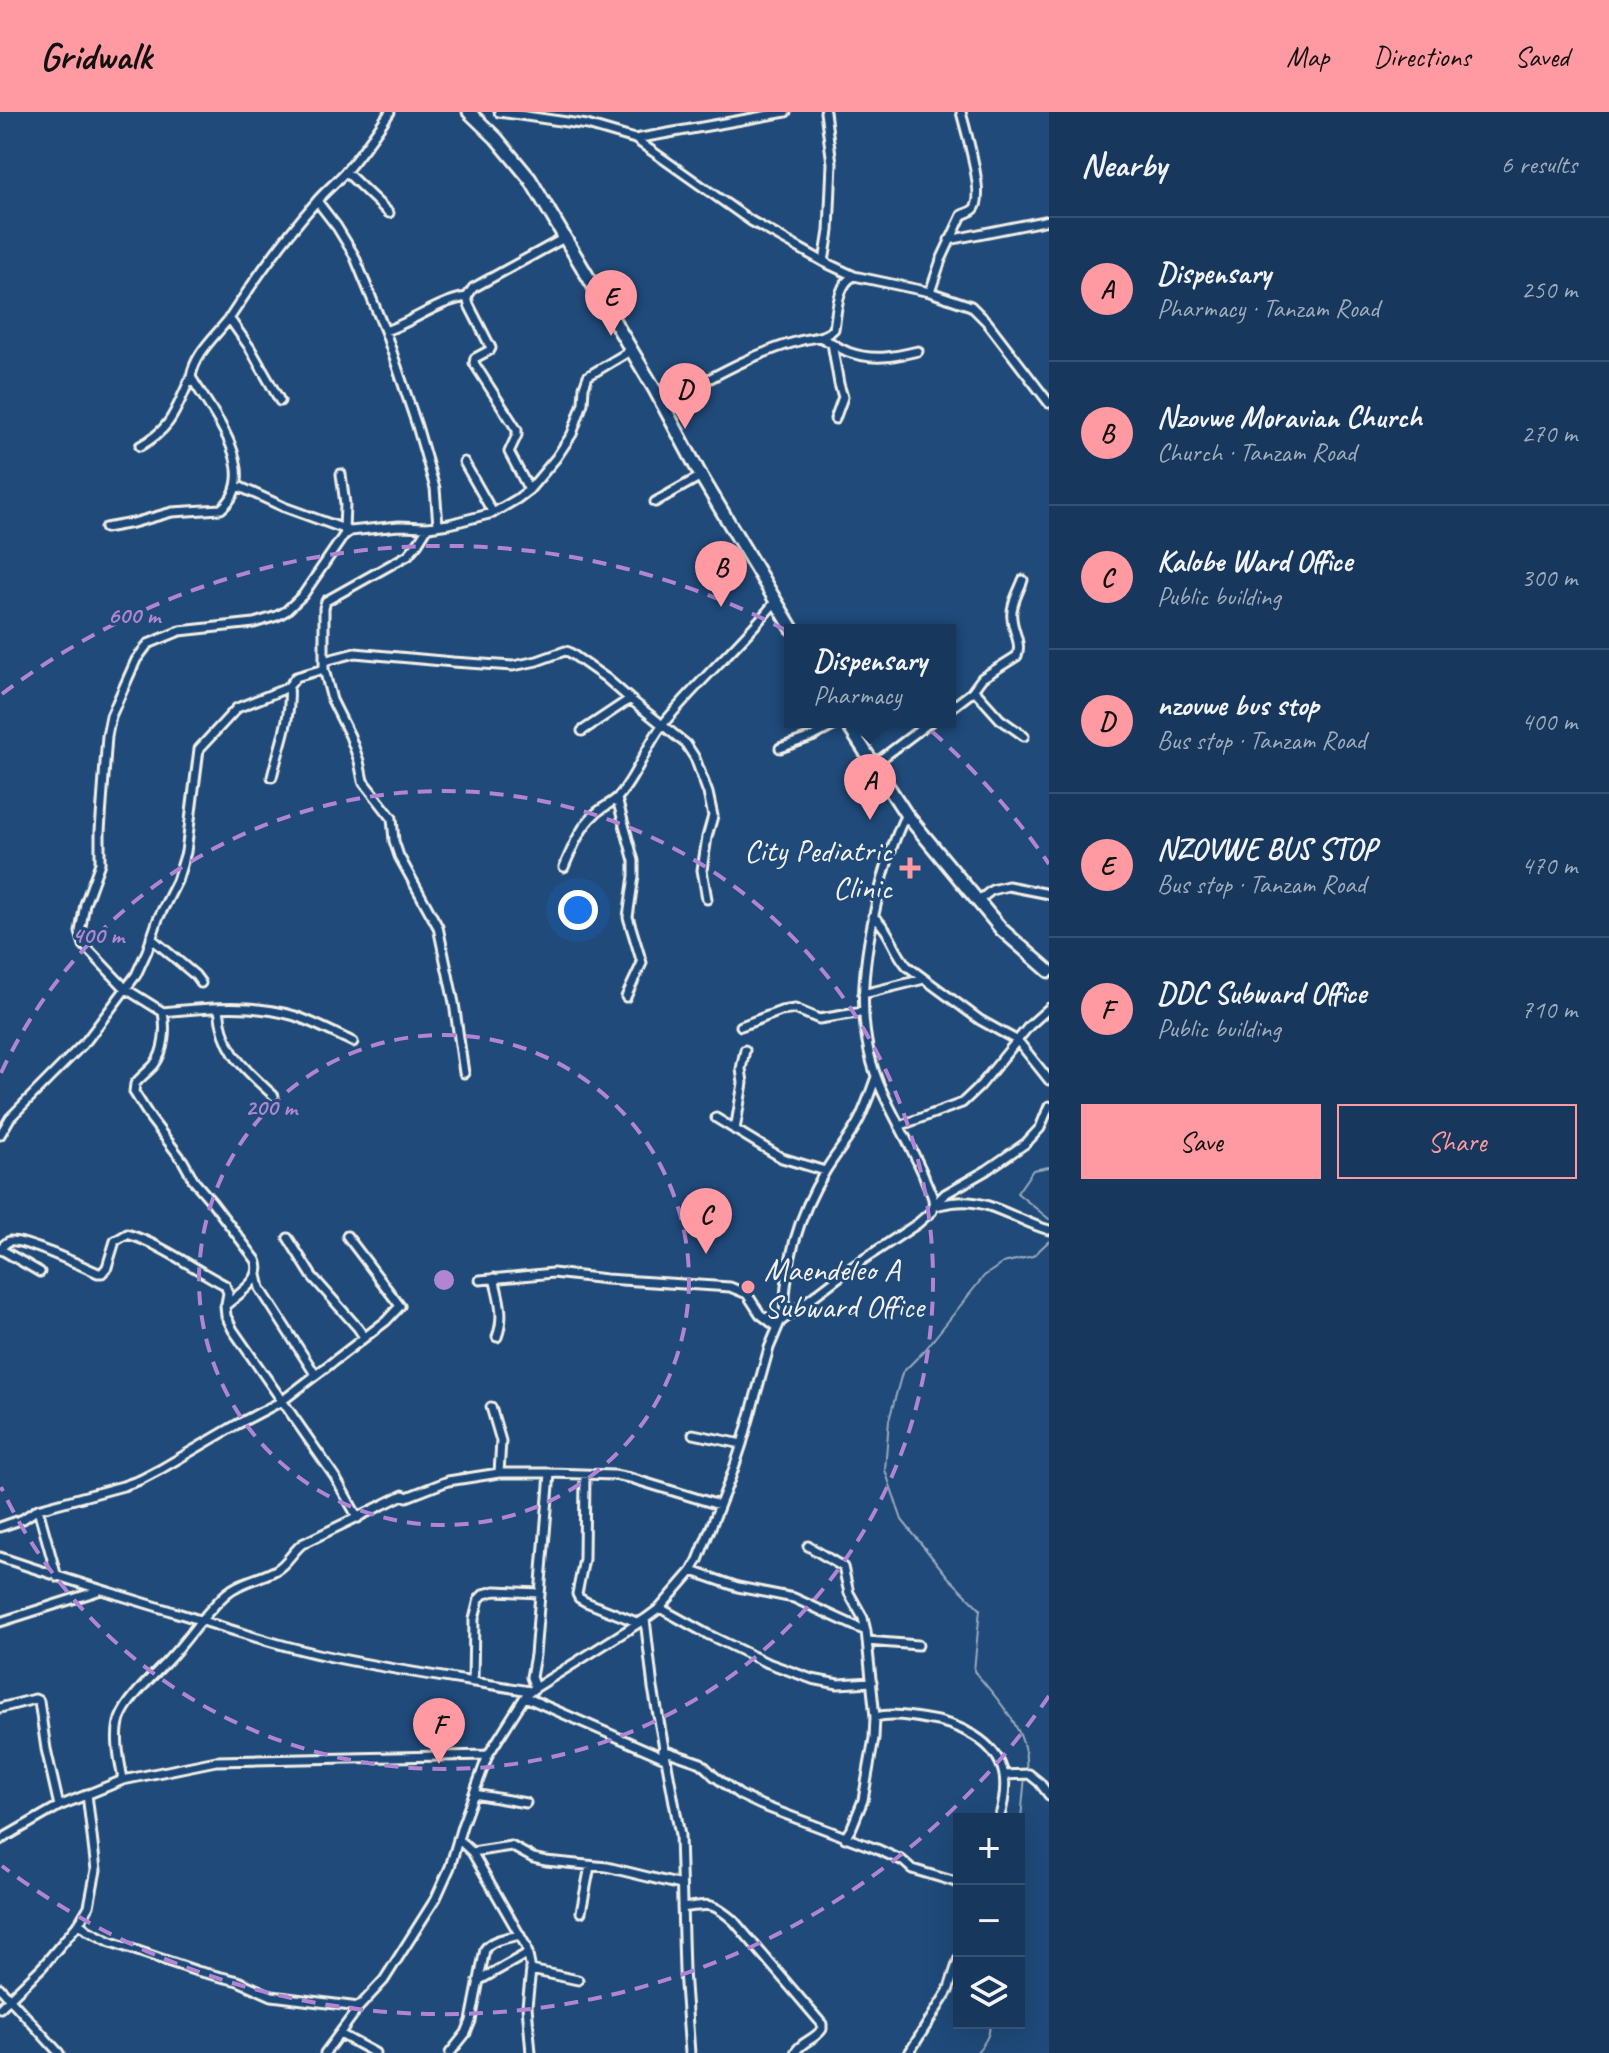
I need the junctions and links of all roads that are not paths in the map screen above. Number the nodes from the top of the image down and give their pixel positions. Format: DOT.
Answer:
graph roads {
  1 [pos="390,112"];
  2 [pos="469,112"];
  3 [pos="499,112"];
  4 [pos="786,112"];
  5 [pos="825,112"];
  6 [pos="961,112"];
  7 [pos="553,115"];
  8 [pos="635,139"];
  9 [pos="346,172"];
  10 [pos="317,201"];
  11 [pos="389,213"];
  12 [pos="1049,220"];
  13 [pos="566,237"];
  14 [pos="949,240"];
  15 [pos="824,262"];
  16 [pos="854,276"];
  17 [pos="930,292"];
  18 [pos="467,297"];
  19 [pos="229,318"];
  20 [pos="385,331"];
  21 [pos="820,337"];
  22 [pos="832,343"];
  23 [pos="630,351"];
  24 [pos="918,351"];
  25 [pos="191,377"];
  26 [pos="280,401"];
  27 [pos="1049,403"];
  28 [pos="662,404"];
  29 [pos="835,419"];
  30 [pos="140,446"];
  31 [pos="464,462"];
  32 [pos="341,474"];
  33 [pos="701,476"];
  34 [pos="238,486"];
  35 [pos="529,490"];
  36 [pos="655,502"];
  37 [pos="493,513"];
  38 [pos="438,525"];
  39 [pos="428,527"];
  40 [pos="105,528"];
  41 [pos="347,530"];
  42 [pos="1023,580"];
  43 [pos="776,601"];
  44 [pos="789,624"];
  45 [pos="324,665"];
  46 [pos="289,686"];
  47 [pos="974,690"];
  48 [pos="630,699"];
  49 [pos="956,704"];
  50 [pos="662,725"];
  51 [pos="831,728"];
  52 [pos="848,728"];
  53 [pos="922,728"];
  54 [pos="582,731"];
  55 [pos="1024,736"];
  56 [pos="780,748"];
  57 [pos="873,765"];
  58 [pos="272,777"];
  59 [pos="617,799"];
  60 [pos="906,814"];
  61 [pos="564,867"];
  62 [pos="1049,894"];
  63 [pos="707,899"];
  64 [pos="978,901"];
  65 [pos="873,916"];
  66 [pos="151,938"];
  67 [pos="1049,971"];
  68 [pos="924,979"];
  69 [pos="201,983"];
  70 [pos="126,989"];
  71 [pos="863,994"];
  72 [pos="626,997"];
  73 [pos="1049,1008"];
  74 [pos="219,1009"];
  75 [pos="163,1012"];
  76 [pos="863,1012"];
  77 [pos="741,1026"];
  78 [pos="1018,1041"];
  79 [pos="353,1042"];
  80 [pos="745,1050"];
  81 [pos="464,1073"];
  82 [pos="876,1077"];
  83 [pos="1049,1080"];
  84 [pos="274,1096"];
  85 [pos="1049,1106"];
  86 [pos="716,1118"];
  87 [pos="899,1126"];
  88 [pos="735,1130"];
  89 [pos="0,1135"];
  90 [pos="825,1171"];
  91 [pos="933,1206"];
  92 [pos="1049,1230"];
  93 [pos="347,1236"];
  94 [pos="288,1238"];
  95 [pos="0,1249"];
  96 [pos="40,1272"];
  97 [pos="257,1275"];
  98 [pos="494,1278"];
  99 [pos="480,1280"];
  100 [pos="225,1306"];
  101 [pos="784,1318"];
  102 [pos="777,1327"];
  103 [pos="364,1337"];
  104 [pos="497,1337"];
  105 [pos="315,1374"];
  106 [pos="282,1401"];
  107 [pos="491,1407"];
  108 [pos="693,1434"];
  109 [pos="742,1444"];
  110 [pos="499,1473"];
  111 [pos="550,1473"];
  112 [pos="585,1475"];
  113 [pos="719,1505"];
  114 [pos="38,1509"];
  115 [pos="358,1518"];
  116 [pos="0,1527"];
  117 [pos="808,1546"];
  118 [pos="0,1557"];
  119 [pos="692,1571"];
  120 [pos="57,1577"];
  121 [pos="102,1589"];
  122 [pos="540,1593"];
  123 [pos="660,1608"];
  124 [pos="202,1621"];
  125 [pos="642,1621"];
  126 [pos="0,1622"];
  127 [pos="866,1631"];
  128 [pos="867,1641"];
  129 [pos="918,1645"];
  130 [pos="473,1682"];
  131 [pos="872,1682"];
  132 [pos="530,1692"];
  133 [pos="0,1708"];
  134 [pos="875,1717"];
  135 [pos="664,1754"];
  136 [pos="488,1755"];
  137 [pos="1004,1775"];
  138 [pos="123,1780"];
  139 [pos="87,1794"];
  140 [pos="474,1794"];
  141 [pos="1049,1795"];
  142 [pos="526,1803"];
  143 [pos="59,1806"];
  144 [pos="1000,1813"];
  145 [pos="845,1838"];
  146 [pos="458,1839"];
  147 [pos="0,1840"];
  148 [pos="472,1852"];
  149 [pos="590,1866"];
  150 [pos="953,1881"];
  151 [pos="681,1885"];
  152 [pos="682,1908"];
  153 [pos="581,1912"];
  154 [pos="79,1923"];
  155 [pos="520,1935"];
  156 [pos="528,1953"];
  157 [pos="531,1970"];
  158 [pos="953,1976"];
  159 [pos="578,1980"];
  160 [pos="478,1982"];
  161 [pos="0,1988"];
  162 [pos="10,1998"];
  163 [pos="359,2007"];
  164 [pos="0,2008"];
  165 [pos="340,2034"];
  166 [pos="59,2053"];
  167 [pos="325,2053"];
  168 [pos="375,2053"];
  169 [pos="450,2053"];
  170 [pos="531,2053"];
  171 [pos="690,2053"];
  172 [pos="795,2053"];
  173 [pos="909,2053"];
  1 -- 9 [label="street"];
  2 -- 13 [label="highway"];
  3 -- 7 [label="street"];
  4 -- 8 [label="street"];
  5 -- 15 [label="street"];
  6 -- 14 [label="street"];
  7 -- 8 [label="street"];
  8 -- 15 [label="street"];
  9 -- 10 [label="street"];
  9 -- 11 [label="street"];
  10 -- 19 [label="street"];
  10 -- 20 [label="street"];
  12 -- 14 [label="street"];
  13 -- 18 [label="street"];
  13 -- 23 [label="highway"];
  14 -- 17 [label="street"];
  15 -- 16 [label="street"];
  16 -- 17 [label="street"];
  16 -- 21 [label="street"];
  17 -- 27 [label="street"];
  18 -- 20 [label="street"];
  18 -- 35 [label="street"];
  19 -- 25 [label="street"];
  19 -- 26 [label="street"];
  20 -- 38 [label="street"];
  21 -- 22 [label="street"];
  21 -- 28 [label="street"];
  22 -- 24 [label="street"];
  22 -- 29 [label="street"];
  23 -- 28 [label="highway"];
  23 -- 35 [label="street"];
  25 -- 30 [label="street"];
  25 -- 34 [label="street"];
  28 -- 33 [label="highway"];
  31 -- 37 [label="street"];
  32 -- 41 [label="street"];
  33 -- 36 [label="street"];
  33 -- 43 [label="highway"];
  34 -- 40 [label="street"];
  34 -- 41 [label="street"];
  35 -- 37 [label="street"];
  37 -- 38 [label="street"];
  38 -- 39 [label="street"];
  39 -- 41 [label="street"];
  39 -- 45 [label="street"];
  41 -- 70 [label="street"];
  42 -- 47 [label="street"];
  43 -- 44 [label="highway"];
  43 -- 50 [label="street"];
  45 -- 46 [label="street"];
  45 -- 48 [label="street"];
  45 -- 81 [label="street"];
  46 -- 58 [label="street"];
  46 -- 66 [label="street"];
  47 -- 49 [label="street"];
  47 -- 55 [label="street"];
  48 -- 50 [label="street"];
  48 -- 54 [label="street"];
  50 -- 59 [label="street"];
  50 -- 63 [label="street"];
  51 -- 56 [label="street"];
  52 -- 57 [label="highway"];
  53 -- 57 [label="street"];
  57 -- 60 [label="highway"];
  59 -- 61 [label="street"];
  59 -- 72 [label="street"];
  60 -- 64 [label="highway"];
  60 -- 65 [label="street"];
  62 -- 64 [label="street"];
  64 -- 67 [label="highway"];
  65 -- 68 [label="street"];
  65 -- 71 [label="street"];
  66 -- 69 [label="street"];
  66 -- 70 [label="street"];
  68 -- 71 [label="street"];
  68 -- 78 [label="street"];
  70 -- 75 [label="street"];
  70 -- 89 [label="street"];
  71 -- 76 [label="street"];
  73 -- 78 [label="street"];
  74 -- 75 [label="street"];
  74 -- 79 [label="street"];
  74 -- 84 [label="street"];
  75 -- 97 [label="street"];
  76 -- 77 [label="street"];
  76 -- 82 [label="street"];
  78 -- 83 [label="street"];
  78 -- 87 [label="street"];
  80 -- 88 [label="street"];
  82 -- 87 [label="street"];
  82 -- 90 [label="street"];
  85 -- 91 [label="street"];
  86 -- 88 [label="street"];
  87 -- 91 [label="street"];
  88 -- 90 [label="street"];
  90 -- 101 [label="street"];
  91 -- 92 [label="street"];
  91 -- 101 [label="street"];
  93 -- 103 [label="street"];
  94 -- 103 [label="street"];
  95 -- 96 [label="street"];
  95 -- 100 [label="street"];
  97 -- 100 [label="street"];
  97 -- 105 [label="street"];
  98 -- 99 [label="street"];
  98 -- 102 [label="street"];
  98 -- 104 [label="street"];
  100 -- 106 [label="street"];
  101 -- 102 [label="street"];
  102 -- 109 [label="street"];
  103 -- 105 [label="street"];
  105 -- 106 [label="street"];
  106 -- 114 [label="street"];
  106 -- 115 [label="street"];
  107 -- 110 [label="street"];
  108 -- 109 [label="street"];
  109 -- 113 [label="street"];
  110 -- 111 [label="street"];
  110 -- 115 [label="street"];
  111 -- 112 [label="street"];
  111 -- 122 [label="street"];
  112 -- 113 [label="street"];
  112 -- 125 [label="street"];
  113 -- 119 [label="street"];
  114 -- 116 [label="street"];
  114 -- 120 [label="street"];
  115 -- 124 [label="street"];
  117 -- 127 [label="street"];
  118 -- 120 [label="street"];
  119 -- 123 [label="street"];
  119 -- 127 [label="street"];
  120 -- 121 [label="street"];
  121 -- 124 [label="street"];
  121 -- 126 [label="street"];
  122 -- 130 [label="street"];
  122 -- 132 [label="street"];
  123 -- 125 [label="street"];
  123 -- 131 [label="street"];
  124 -- 130 [label="street"];
  124 -- 138 [label="street"];
  125 -- 132 [label="street"];
  125 -- 135 [label="street"];
  127 -- 128 [label="street"];
  128 -- 129 [label="street"];
  128 -- 131 [label="street"];
  130 -- 132 [label="street"];
  131 -- 134 [label="street"];
  132 -- 135 [label="street"];
  132 -- 136 [label="street"];
  133 -- 143 [label="street"];
  134 -- 137 [label="street"];
  134 -- 145 [label="street"];
  135 -- 145 [label="street"];
  135 -- 151 [label="street"];
  136 -- 138 [label="street"];
  136 -- 140 [label="street"];
  137 -- 141 [label="street"];
  137 -- 144 [label="street"];
  138 -- 139 [label="street"];
  139 -- 143 [label="street"];
  139 -- 154 [label="street"];
  140 -- 142 [label="street"];
  140 -- 146 [label="street"];
  143 -- 147 [label="street"];
  145 -- 150 [label="street"];
  146 -- 148 [label="street"];
  146 -- 163 [label="street"];
  148 -- 149 [label="street"];
  148 -- 155 [label="street"];
  149 -- 151 [label="street"];
  149 -- 153 [label="street"];
  151 -- 152 [label="street"];
  152 -- 171 [label="street"];
  152 -- 172 [label="street"];
  154 -- 162 [label="street"];
  154 -- 163 [label="street"];
  155 -- 156 [label="street"];
  155 -- 160 [label="street"];
  156 -- 157 [label="street"];
  156 -- 160 [label="street"];
  157 -- 159 [label="street"];
  157 -- 170 [label="street"];
  158 -- 173 [label="street"];
  160 -- 169 [label="street"];
  161 -- 162 [label="street"];
  162 -- 164 [label="street"];
  162 -- 166 [label="street"];
  163 -- 165 [label="street"];
  165 -- 167 [label="street"];
  165 -- 168 [label="street"];
}
